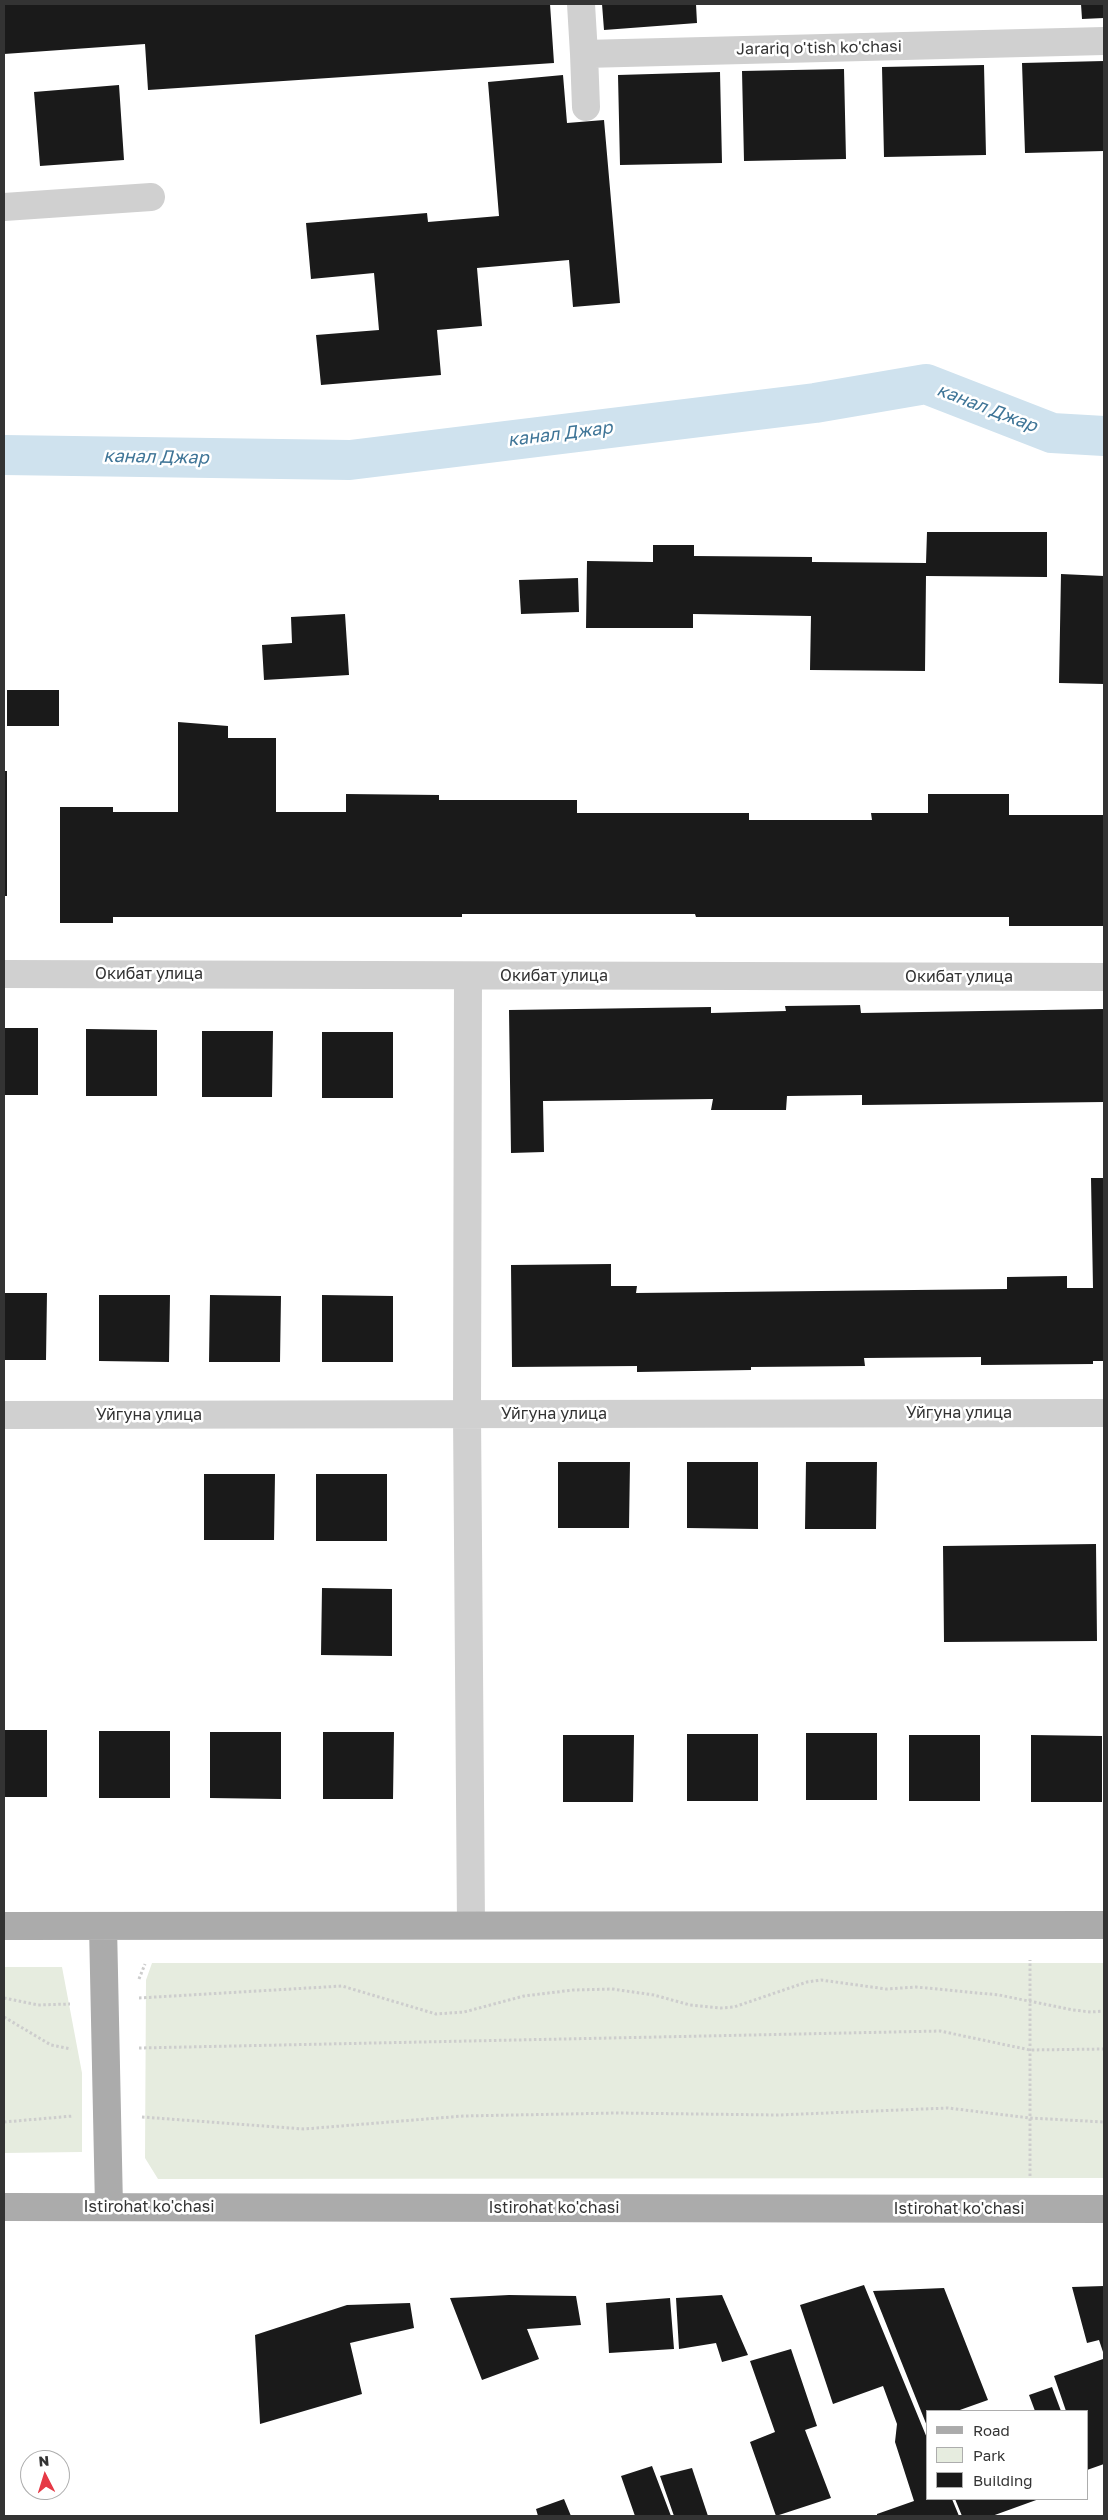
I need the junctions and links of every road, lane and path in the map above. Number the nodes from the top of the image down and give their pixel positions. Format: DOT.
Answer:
graph roads {
  1 [pos="581,4"];
  2 [pos="1104,41"];
  3 [pos="584,54"];
  4 [pos="586,107"];
  5 [pos="151,197"];
  6 [pos="4,207"];
  7 [pos="4,974"];
  8 [pos="468,976"];
  9 [pos="1104,978"];
  10 [pos="1104,1413"];
  11 [pos="467,1414"];
  12 [pos="4,1415"];
  13 [pos="471,1925"];
  14 [pos="1104,1925"];
  15 [pos="4,1926"];
  16 [pos="103,1926"];
  17 [pos="1030,1959"];
  18 [pos="4,1998"];
  19 [pos="105,2001"];
  20 [pos="1030,2002"];
  21 [pos="1104,2011"];
  22 [pos="4,2016"];
  23 [pos="130,2048"];
  24 [pos="1104,2049"];
  25 [pos="1030,2050"];
  26 [pos="78,2051"];
  27 [pos="107,2116"];
  28 [pos="1030,2118"];
  29 [pos="4,2122"];
  30 [pos="1104,2122"];
  31 [pos="1030,2181"];
  32 [pos="4,2207"];
  33 [pos="109,2207"];
  34 [pos="1104,2209"];
  1 -- 3 [label="street"];
  2 -- 3 [label="street, Jarariq o'tish ko'chasi"];
  3 -- 4 [label="street"];
  5 -- 6 [label="street"];
  7 -- 8 [label="street, Окибат улица"];
  8 -- 9 [label="street, Окибат улица"];
  8 -- 11 [label="street"];
  10 -- 11 [label="street, Уйгуна улица"];
  11 -- 12 [label="street, Уйгуна улица"];
  11 -- 13 [label="street"];
  13 -- 14 [label="main road"];
  13 -- 16 [label="main road"];
  15 -- 16 [label="main road"];
  16 -- 19 [label="main road"];
  17 -- 20 [label="path"];
  18 -- 19 [label="path"];
  19 -- 20 [label="path"];
  19 -- 27 [label="main road"];
  20 -- 21 [label="path"];
  20 -- 25 [label="path"];
  22 -- 26 [label="path"];
  23 -- 25 [label="path"];
  24 -- 25 [label="path"];
  25 -- 28 [label="path"];
  27 -- 28 [label="path"];
  27 -- 29 [label="path"];
  27 -- 33 [label="main road"];
  28 -- 30 [label="path"];
  28 -- 31 [label="path"];
  32 -- 33 [label="main road, Istirohat ko'chasi"];
  33 -- 34 [label="main road, Istirohat ko'chasi"];
}
